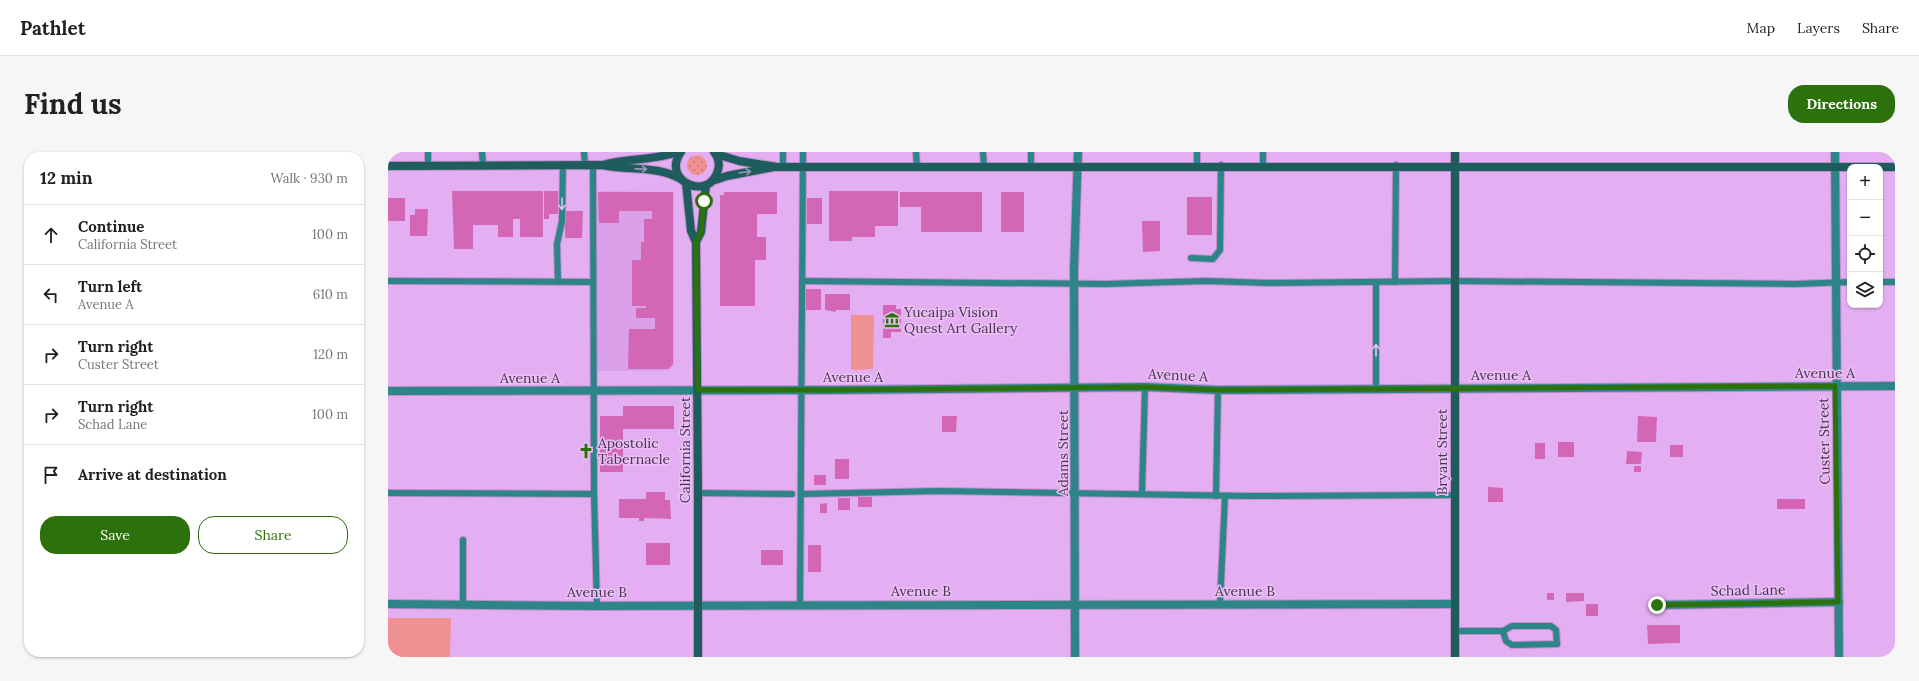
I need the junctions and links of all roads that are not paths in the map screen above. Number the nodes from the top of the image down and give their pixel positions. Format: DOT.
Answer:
graph roads {
  1 [pos="428,152"];
  2 [pos="482,152"];
  3 [pos="584,152"];
  4 [pos="678,152"];
  5 [pos="681,152"];
  6 [pos="783,152"];
  7 [pos="803,152"];
  8 [pos="916,152"];
  9 [pos="983,152"];
  10 [pos="1031,152"];
  11 [pos="1078,152"];
  12 [pos="1197,152"];
  13 [pos="1263,152"];
  14 [pos="1455,152"];
  15 [pos="1835,152"];
  16 [pos="715,153"];
  17 [pos="563,165"];
  18 [pos="585,165"];
  19 [pos="593,165"];
  20 [pos="602,165"];
  21 [pos="1197,165"];
  22 [pos="1221,165"];
  23 [pos="1396,165"];
  24 [pos="388,166"];
  25 [pos="428,166"];
  26 [pos="483,166"];
  27 [pos="780,166"];
  28 [pos="804,166"];
  29 [pos="917,166"];
  30 [pos="984,166"];
  31 [pos="1031,166"];
  32 [pos="1078,166"];
  33 [pos="1263,166"];
  34 [pos="1455,166"];
  35 [pos="1895,166"];
  36 [pos="1834,167"];
  37 [pos="684,181"];
  38 [pos="709,183"];
  39 [pos="696,242"];
  40 [pos="1191,258"];
  41 [pos="388,281"];
  42 [pos="802,281"];
  43 [pos="1455,281"];
  44 [pos="558,282"];
  45 [pos="593,282"];
  46 [pos="1075,282"];
  47 [pos="1376,282"];
  48 [pos="1395,282"];
  49 [pos="1836,282"];
  50 [pos="1847,282"];
  51 [pos="1883,282"];
  52 [pos="1895,282"];
  53 [pos="1835,386"];
  54 [pos="1895,386"];
  55 [pos="1145,387"];
  56 [pos="1076,388"];
  57 [pos="1376,389"];
  58 [pos="1455,389"];
  59 [pos="594,390"];
  60 [pos="698,390"];
  61 [pos="801,390"];
  62 [pos="1218,390"];
  63 [pos="388,391"];
  64 [pos="698,493"];
  65 [pos="1076,493"];
  66 [pos="388,494"];
  67 [pos="594,494"];
  68 [pos="792,494"];
  69 [pos="802,494"];
  70 [pos="1142,494"];
  71 [pos="1455,495"];
  72 [pos="1216,496"];
  73 [pos="1225,496"];
  74 [pos="463,540"];
  75 [pos="1838,602"];
  76 [pos="388,604"];
  77 [pos="697,604"];
  78 [pos="800,604"];
  79 [pos="1074,604"];
  80 [pos="1220,604"];
  81 [pos="1455,604"];
  82 [pos="463,605"];
  83 [pos="1657,605"];
  84 [pos="597,606"];
  85 [pos="1454,631"];
  86 [pos="1503,632"];
  87 [pos="698,657"];
  88 [pos="1075,657"];
  89 [pos="1455,657"];
  90 [pos="1838,657"];
  1 -- 25 [label="lane"];
  2 -- 26 [label="lane"];
  3 -- 18 [label="lane"];
  4 -- 20 [label="street"];
  5 -- 37 [label="street, California Street"];
  6 -- 27 [label="lane"];
  7 -- 28 [label="lane"];
  8 -- 29 [label="lane"];
  9 -- 30 [label="lane"];
  10 -- 31 [label="lane"];
  11 -- 32 [label="street, Adams Street"];
  12 -- 21 [label="lane"];
  13 -- 33 [label="lane"];
  14 -- 34 [label="street, Bryant Street"];
  15 -- 36 [label="street, Custer Street"];
  16 -- 27 [label="street"];
  16 -- 38 [label="street, California Street"];
  17 -- 18 [label="street"];
  17 -- 26 [label="street"];
  17 -- 44 [label="lane, one-way"];
  18 -- 19 [label="street"];
  19 -- 20 [label="street"];
  19 -- 45 [label="lane"];
  20 -- 37 [label="street, one-way"];
  21 -- 22 [label="street"];
  21 -- 32 [label="street"];
  22 -- 33 [label="street"];
  22 -- 40 [label="lane"];
  23 -- 33 [label="street"];
  23 -- 34 [label="street"];
  23 -- 48 [label="lane"];
  24 -- 25 [label="street"];
  25 -- 26 [label="street"];
  27 -- 28 [label="street"];
  38 -- 27 [label="street, one-way"];
  28 -- 29 [label="street"];
  28 -- 42 [label="lane"];
  29 -- 30 [label="street"];
  30 -- 31 [label="street"];
  31 -- 32 [label="street"];
  32 -- 46 [label="street, Adams Street"];
  34 -- 36 [label="street"];
  34 -- 43 [label="street, Bryant Street"];
  35 -- 36 [label="street"];
  36 -- 49 [label="street, Custer Street"];
  37 -- 38 [label="street"];
  37 -- 39 [label="street, California Street"];
  38 -- 39 [label="street, California Street"];
  39 -- 60 [label="street, California Street"];
  41 -- 44 [label="lane"];
  42 -- 46 [label="lane"];
  42 -- 61 [label="lane"];
  43 -- 48 [label="lane"];
  43 -- 49 [label="lane"];
  43 -- 58 [label="street, Bryant Street"];
  44 -- 45 [label="lane"];
  45 -- 59 [label="lane"];
  46 -- 47 [label="lane"];
  46 -- 56 [label="street, Adams Street"];
  47 -- 48 [label="lane"];
  57 -- 47 [label="lane, one-way"];
  49 -- 50 [label="lane"];
  49 -- 53 [label="street, Custer Street"];
  51 -- 52 [label="lane"];
  53 -- 54 [label="street, Avenue A"];
  53 -- 58 [label="street, Avenue A"];
  53 -- 75 [label="street, Custer Street"];
  55 -- 56 [label="street, Avenue A"];
  55 -- 62 [label="street, Avenue A"];
  55 -- 70 [label="lane"];
  56 -- 61 [label="street, Avenue A"];
  56 -- 65 [label="street, Adams Street"];
  57 -- 58 [label="street, Avenue A"];
  57 -- 62 [label="street, Avenue A"];
  58 -- 71 [label="street, Bryant Street"];
  59 -- 60 [label="street, Avenue A"];
  59 -- 63 [label="street, Avenue A"];
  59 -- 67 [label="lane"];
  60 -- 61 [label="street, Avenue A"];
  60 -- 64 [label="street, California Street"];
  61 -- 69 [label="lane"];
  62 -- 72 [label="lane"];
  64 -- 68 [label="lane"];
  64 -- 77 [label="street, California Street"];
  65 -- 69 [label="lane"];
  65 -- 70 [label="lane"];
  65 -- 79 [label="street, Adams Street"];
  66 -- 67 [label="lane"];
  67 -- 84 [label="lane"];
  69 -- 78 [label="lane"];
  70 -- 72 [label="lane"];
  71 -- 73 [label="lane"];
  71 -- 81 [label="street, Bryant Street"];
  72 -- 73 [label="lane"];
  73 -- 80 [label="lane"];
  74 -- 82 [label="lane"];
  75 -- 83 [label="street, Schad Lane"];
  75 -- 90 [label="street, Custer Street"];
  76 -- 82 [label="street, Avenue B"];
  77 -- 78 [label="street, Avenue B"];
  77 -- 84 [label="street, Avenue B"];
  77 -- 87 [label="street, California Street"];
  78 -- 79 [label="street, Avenue B"];
  79 -- 80 [label="street, Avenue B"];
  79 -- 88 [label="street, Adams Street"];
  80 -- 81 [label="street, Avenue B"];
  81 -- 85 [label="street, Bryant Street"];
  82 -- 84 [label="street, Avenue B"];
  85 -- 86 [label="lane"];
  85 -- 89 [label="street, Bryant Street"];
  86 -- 86 [label="lane"];
}
